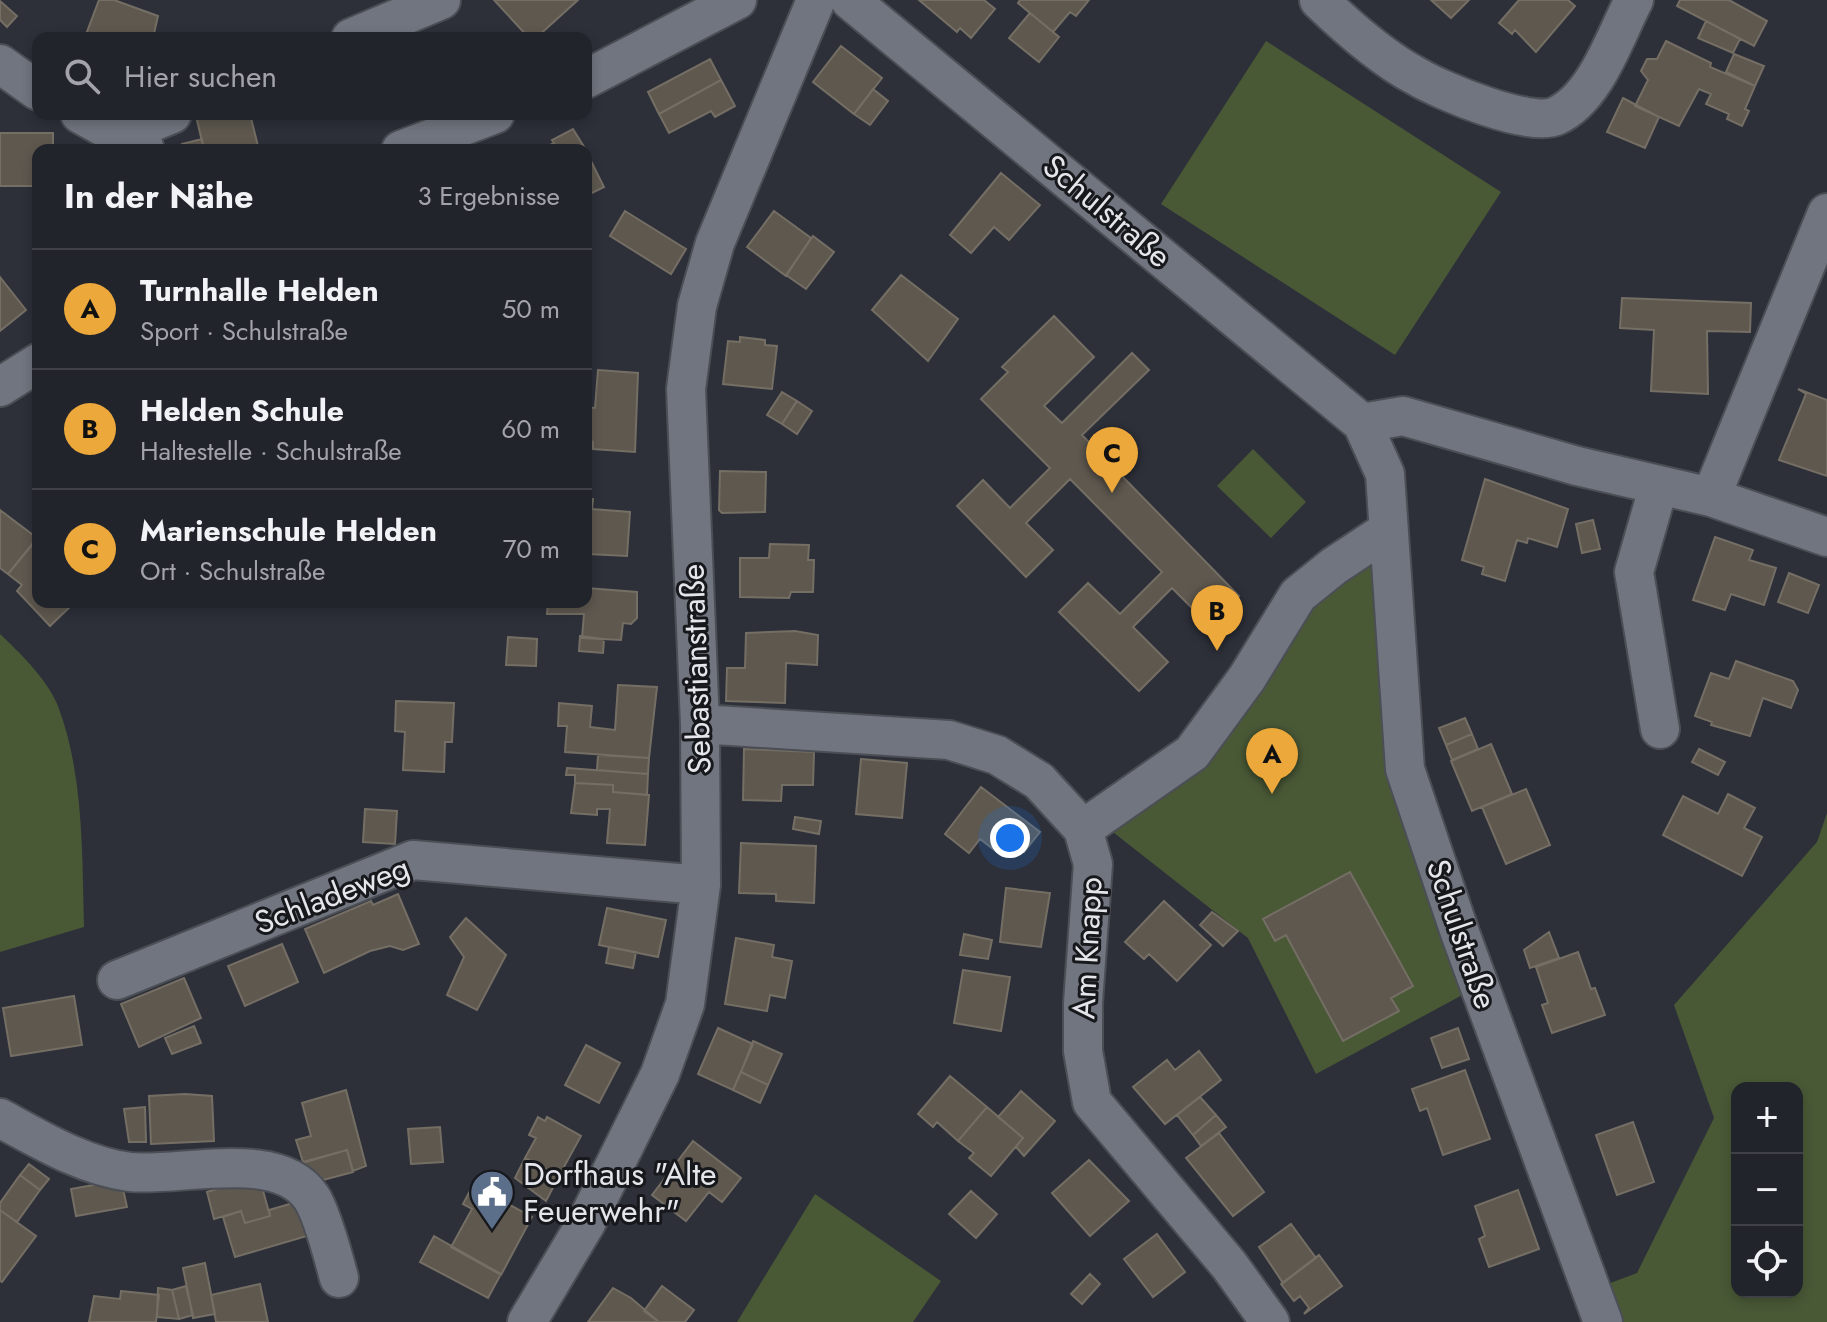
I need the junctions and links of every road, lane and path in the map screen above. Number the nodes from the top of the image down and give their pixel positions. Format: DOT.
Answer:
graph roads {
  1 [pos="441,0"];
  2 [pos="737,0"];
  3 [pos="816,0"];
  4 [pos="850,0"];
  5 [pos="1319,0"];
  6 [pos="1634,0"];
  7 [pos="365,32"];
  8 [pos="0,64"];
  9 [pos="592,76"];
  10 [pos="32,87"];
  11 [pos="91,120"];
  12 [pos="479,120"];
  13 [pos="152,131"];
  14 [pos="417,144"];
  15 [pos="1827,213"];
  16 [pos="32,367"];
  17 [pos="0,387"];
  18 [pos="1362,423"];
  19 [pos="1659,485"];
  20 [pos="1711,497"];
  21 [pos="1387,531"];
  22 [pos="1827,537"];
  23 [pos="700,724"];
  24 [pos="1660,729"];
  25 [pos="1083,829"];
  26 [pos="701,885"];
  27 [pos="117,980"];
  28 [pos="0,1118"];
  29 [pos="339,1278"];
  30 [pos="527,1322"];
  31 [pos="1270,1322"];
  32 [pos="1603,1322"];
  1 -- 7 [label="street"];
  2 -- 9 [label="street"];
  3 -- 23 [label="street, Sebastianstraße"];
  4 -- 18 [label="street, Schulstraße"];
  5 -- 6 [label="street"];
  8 -- 10 [label="street"];
  11 -- 13 [label="street"];
  12 -- 14 [label="street"];
  15 -- 20 [label="street"];
  16 -- 17 [label="street"];
  18 -- 19 [label="street"];
  18 -- 21 [label="street, Schulstraße"];
  19 -- 20 [label="street"];
  19 -- 24 [label="street"];
  20 -- 22 [label="street"];
  21 -- 25 [label="street"];
  21 -- 32 [label="street, Schulstraße"];
  23 -- 25 [label="street, Am Knapp"];
  23 -- 26 [label="street, Sebastianstraße"];
  25 -- 31 [label="street, Am Knapp"];
  26 -- 27 [label="street, Schladeweg"];
  26 -- 30 [label="street, Sebastianstraße"];
  28 -- 29 [label="street"];
}
